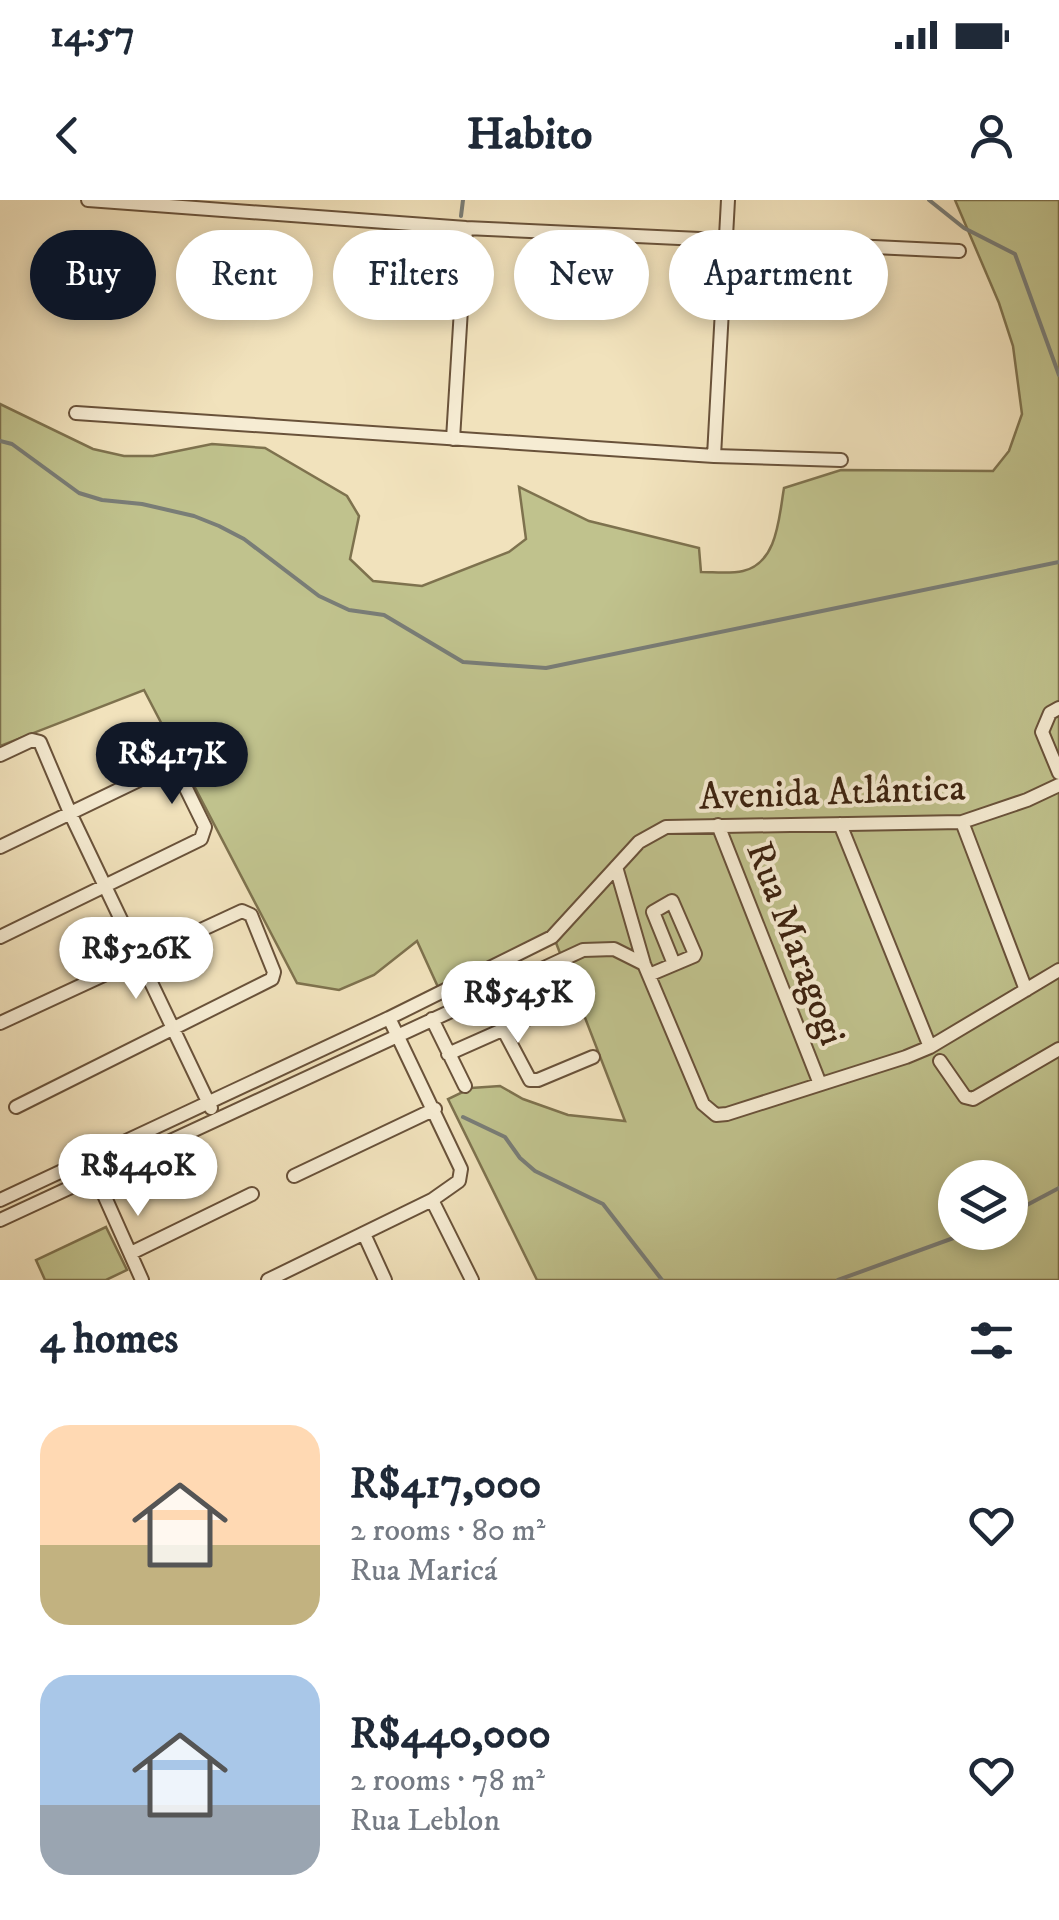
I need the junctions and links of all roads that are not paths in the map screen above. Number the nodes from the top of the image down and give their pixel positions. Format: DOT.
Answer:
graph roads {
  1 [pos="88,200"];
  2 [pos="728,200"];
  3 [pos="466,228"];
  4 [pos="726,230"];
  5 [pos="669,237"];
  6 [pos="888,247"];
  7 [pos="959,250"];
  8 [pos="721,320"];
  9 [pos="76,413"];
  10 [pos="452,440"];
  11 [pos="714,456"];
  12 [pos="841,460"];
  13 [pos="1059,708"];
  14 [pos="0,755"];
  15 [pos="1059,773"];
  16 [pos="1059,785"];
  17 [pos="71,814"];
  18 [pos="962,822"];
  19 [pos="718,824"];
  20 [pos="840,824"];
  21 [pos="0,847"];
  22 [pos="616,867"];
  23 [pos="106,885"];
  24 [pos="552,936"];
  25 [pos="0,937"];
  26 [pos="139,958"];
  27 [pos="562,958"];
  28 [pos="674,964"];
  29 [pos="646,969"];
  30 [pos="1059,970"];
  31 [pos="1026,990"];
  32 [pos="572,999"];
  33 [pos="389,1018"];
  34 [pos="432,1019"];
  35 [pos="0,1024"];
  36 [pos="172,1028"];
  37 [pos="503,1029"];
  38 [pos="397,1036"];
  39 [pos="930,1047"];
  40 [pos="1059,1049"];
  41 [pos="448,1054"];
  42 [pos="593,1057"];
  43 [pos="940,1062"];
  44 [pos="820,1084"];
  45 [pos="465,1086"];
  46 [pos="208,1103"];
  47 [pos="16,1107"];
  48 [pos="434,1109"];
  49 [pos="218,1120"];
  50 [pos="88,1158"];
  51 [pos="95,1175"];
  52 [pos="294,1176"];
  53 [pos="252,1194"];
  54 [pos="0,1200"];
  55 [pos="432,1200"];
  56 [pos="0,1220"];
  57 [pos="364,1234"];
  58 [pos="131,1254"];
  59 [pos="286,1276"];
  60 [pos="142,1280"];
  61 [pos="268,1280"];
  62 [pos="385,1280"];
  63 [pos="472,1280"];
  1 -- 3 [label="street"];
  2 -- 4 [label="street"];
  3 -- 5 [label="street"];
  3 -- 10 [label="street"];
  6 -- 7 [label="street"];
  8 -- 11 [label="street"];
  9 -- 10 [label="street"];
  10 -- 11 [label="street"];
  11 -- 12 [label="street"];
  13 -- 15 [label="street"];
  14 -- 17 [label="street"];
  16 -- 18 [label="street, Avenida Atlântica"];
  17 -- 21 [label="street"];
  17 -- 23 [label="street"];
  17 -- 23 [label="street"];
  18 -- 20 [label="street, Avenida Atlântica"];
  18 -- 31 [label="street"];
  19 -- 20 [label="street, Avenida Atlântica"];
  19 -- 22 [label="street, Avenida Atlântica"];
  19 -- 44 [label="street, Rua Maragogi"];
  20 -- 39 [label="street"];
  22 -- 24 [label="street, Avenida Atlântica"];
  22 -- 29 [label="street"];
  23 -- 25 [label="street"];
  23 -- 26 [label="street"];
  24 -- 27 [label="street"];
  24 -- 33 [label="street, Avenida Atlântica"];
  26 -- 35 [label="street"];
  26 -- 36 [label="street"];
  26 -- 36 [label="street"];
  27 -- 29 [label="street"];
  27 -- 34 [label="street"];
  28 -- 28 [label="street"];
  28 -- 29 [label="street"];
  29 -- 44 [label="street"];
  30 -- 31 [label="street"];
  31 -- 39 [label="street"];
  32 -- 37 [label="street"];
  33 -- 38 [label="street"];
  33 -- 46 [label="street, Avenida Atlântica"];
  34 -- 38 [label="street"];
  34 -- 41 [label="street"];
  36 -- 46 [label="street"];
  36 -- 47 [label="street"];
  37 -- 41 [label="street"];
  37 -- 42 [label="street"];
  38 -- 48 [label="street"];
  38 -- 49 [label="street"];
  39 -- 44 [label="street"];
  40 -- 43 [label="street"];
  41 -- 45 [label="street"];
  46 -- 49 [label="street"];
  46 -- 50 [label="street, Avenida Atlântica"];
  48 -- 52 [label="street"];
  48 -- 55 [label="street"];
  49 -- 51 [label="street"];
  50 -- 51 [label="street"];
  50 -- 54 [label="street, Avenida Atlântica"];
  51 -- 56 [label="street"];
  51 -- 58 [label="street"];
  53 -- 58 [label="street"];
  55 -- 57 [label="street"];
  55 -- 63 [label="street"];
  57 -- 59 [label="street"];
  57 -- 62 [label="street"];
  58 -- 60 [label="street"];
  59 -- 61 [label="street"];
}
